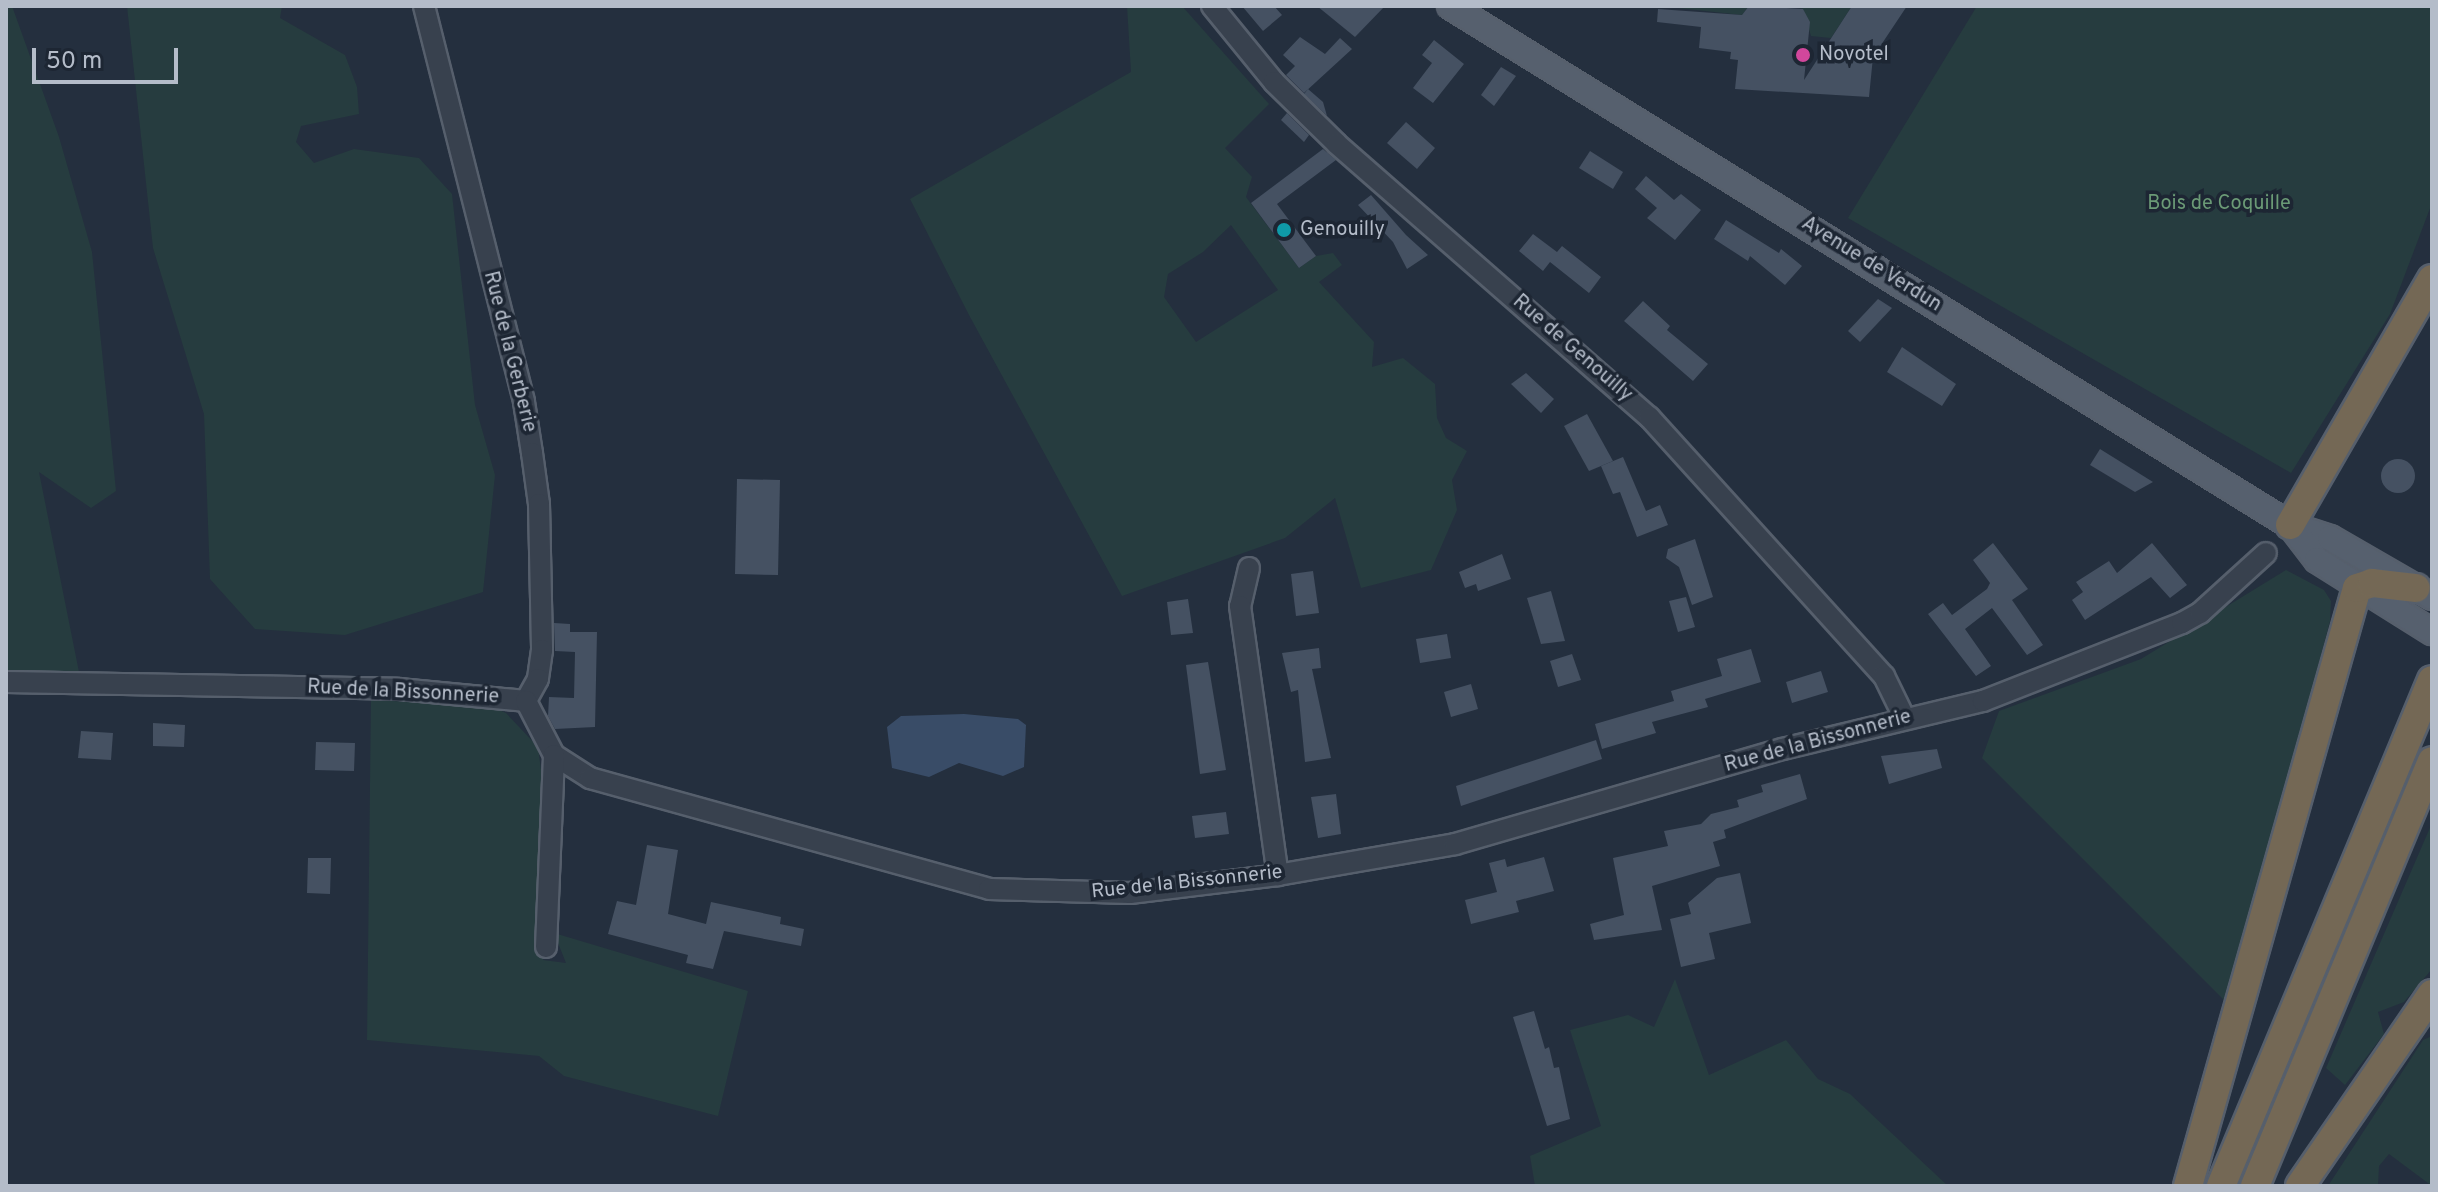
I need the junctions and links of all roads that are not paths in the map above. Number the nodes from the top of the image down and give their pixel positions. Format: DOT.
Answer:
graph roads {
  1 [pos="424,6"];
  2 [pos="1212,6"];
  3 [pos="1450,6"];
  4 [pos="2432,279"];
  5 [pos="2290,525"];
  6 [pos="2266,553"];
  7 [pos="1249,568"];
  8 [pos="2357,588"];
  9 [pos="2424,593"];
  10 [pos="2432,632"];
  11 [pos="6,682"];
  12 [pos="2431,683"];
  13 [pos="526,701"];
  14 [pos="1904,717"];
  15 [pos="554,755"];
  16 [pos="2432,761"];
  17 [pos="1278,875"];
  18 [pos="546,947"];
  19 [pos="2432,994"];
  20 [pos="2188,1186"];
  21 [pos="2221,1186"];
  22 [pos="2255,1186"];
  23 [pos="2300,1186"];
  1 -- 13 [label="street, Rue de la Gerberie"];
  2 -- 14 [label="street, Rue de Genouilly"];
  3 -- 5 [label="main road, Avenue de Verdun"];
  4 -- 5 [label="highway"];
  5 -- 8 [label="main road, Avenue de Verdun"];
  5 -- 9 [label="main road, Avenue de Verdun"];
  6 -- 14 [label="street, Rue de la Bissonnerie"];
  7 -- 17 [label="street"];
  8 -- 9 [label="highway"];
  8 -- 10 [label="main road, Avenue de Verdun"];
  8 -- 20 [label="highway"];
  11 -- 13 [label="street, Rue de la Bissonnerie"];
  12 -- 21 [label="highway"];
  13 -- 15 [label="street, Rue de la Bissonnerie"];
  14 -- 17 [label="street, Rue de la Bissonnerie"];
  15 -- 17 [label="street, Rue de la Bissonnerie"];
  15 -- 18 [label="street"];
  16 -- 22 [label="highway"];
  19 -- 23 [label="highway"];
}
